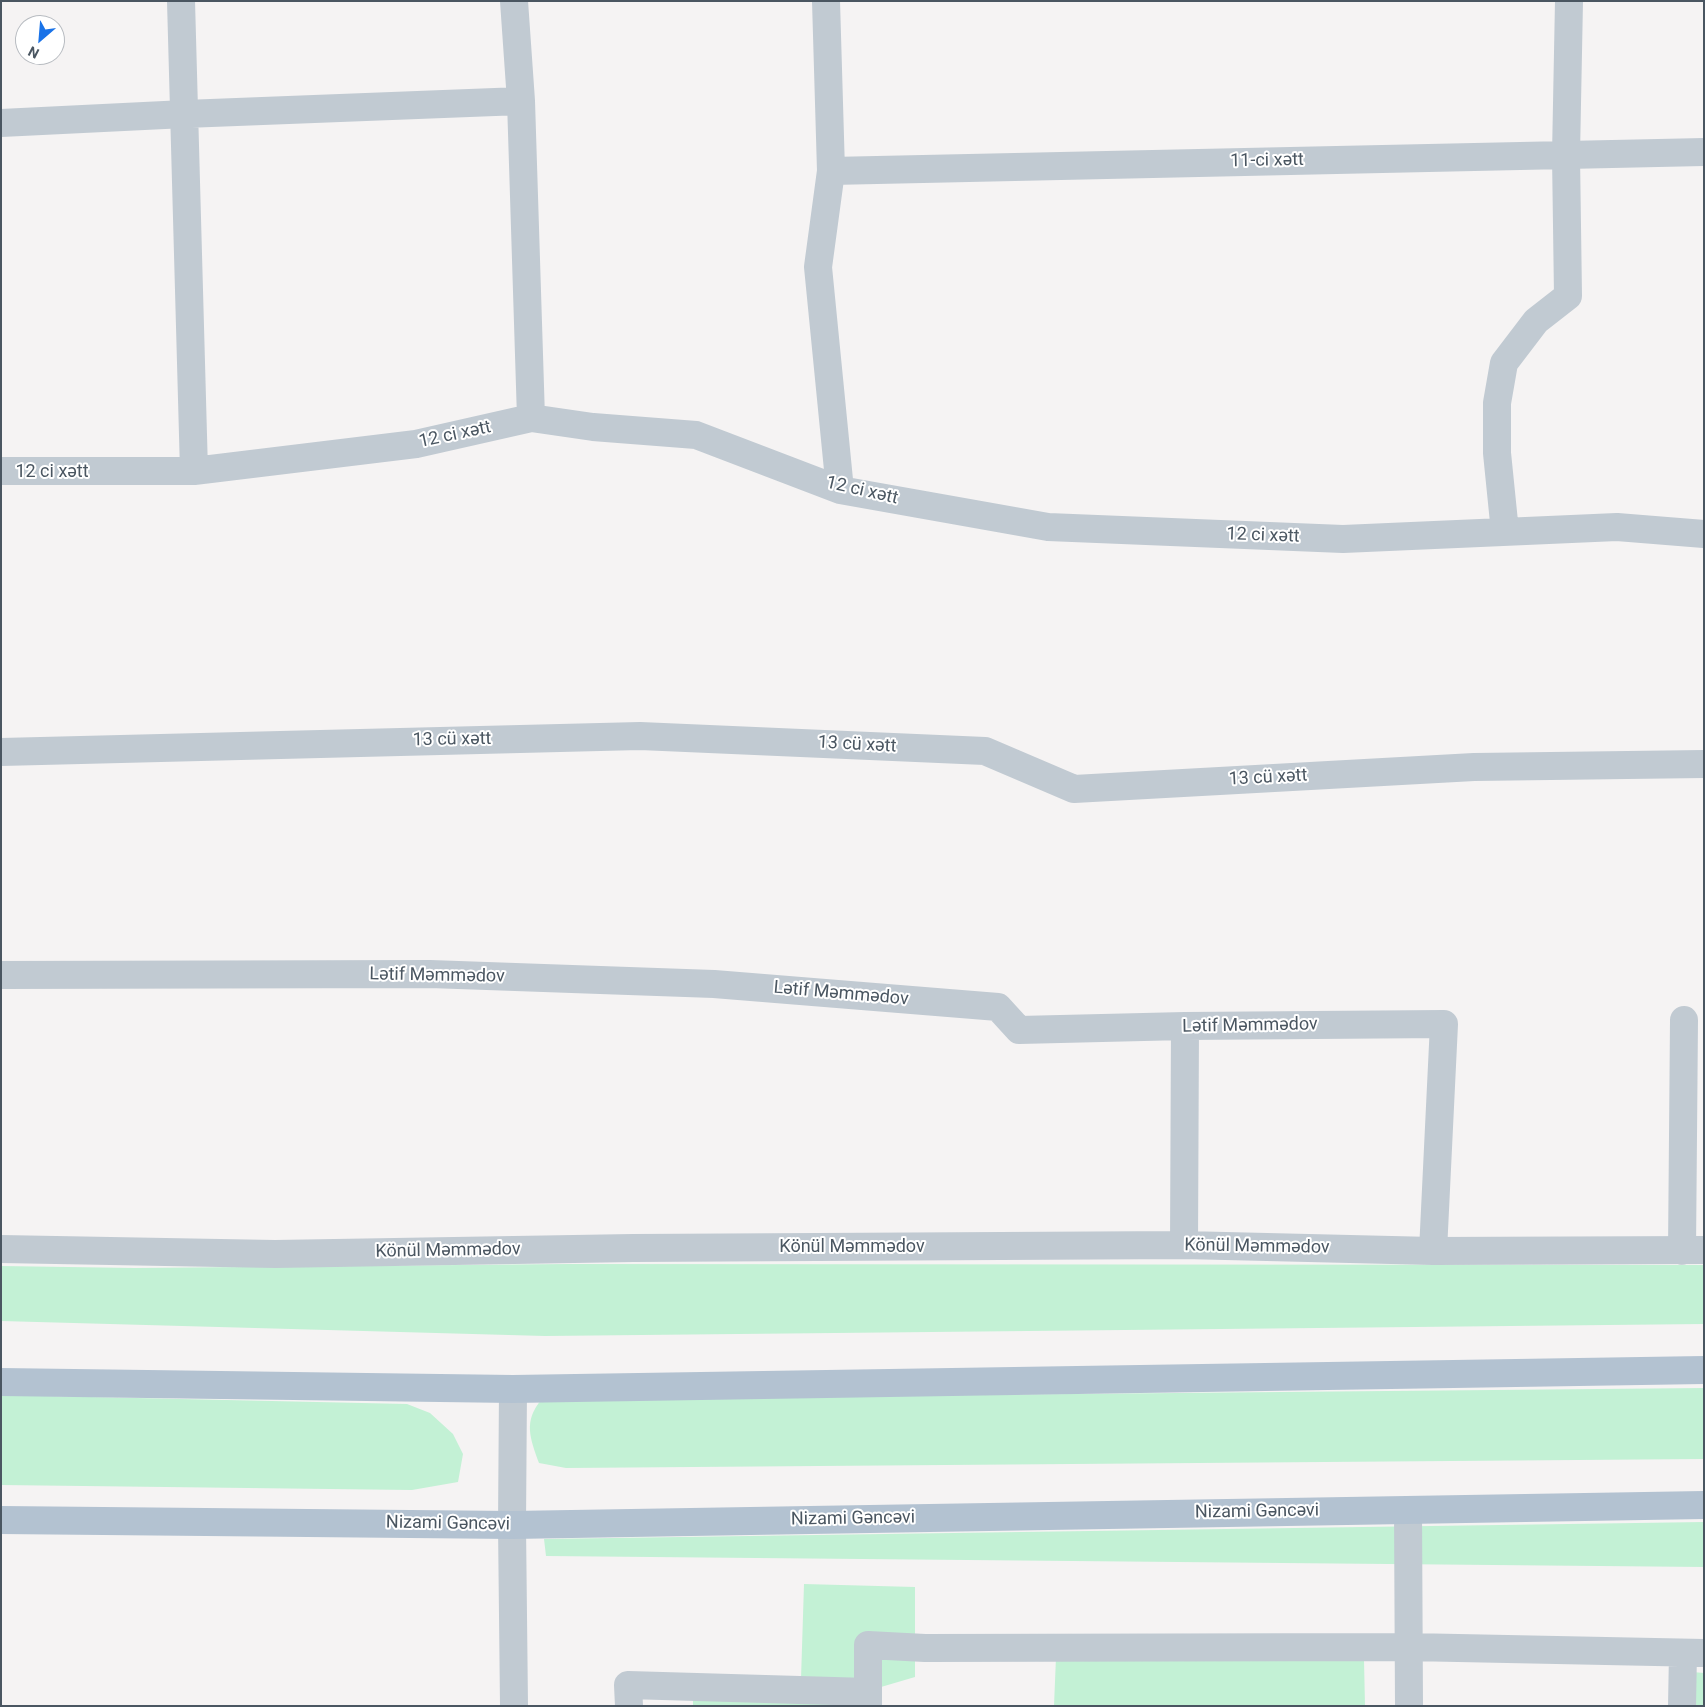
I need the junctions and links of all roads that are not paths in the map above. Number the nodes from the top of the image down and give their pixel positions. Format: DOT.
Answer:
graph roads {
  1 [pos="181,1"];
  2 [pos="514,1"];
  3 [pos="826,1"];
  4 [pos="1569,1"];
  5 [pos="521,101"];
  6 [pos="184,114"];
  7 [pos="1,123"];
  8 [pos="1704,152"];
  9 [pos="1566,155"];
  10 [pos="831,171"];
  11 [pos="531,418"];
  12 [pos="1,471"];
  13 [pos="194,471"];
  14 [pos="840,490"];
  15 [pos="1505,532"];
  16 [pos="1704,534"];
  17 [pos="1,752"];
  18 [pos="1704,764"];
  19 [pos="1,975"];
  20 [pos="1684,1020"];
  21 [pos="1185,1026"];
  22 [pos="1184,1245"];
  23 [pos="1,1249"];
  24 [pos="1693,1250"];
  25 [pos="1434,1251"];
  26 [pos="1704,1370"];
  27 [pos="1,1382"];
  28 [pos="513,1389"];
  29 [pos="1704,1505"];
  30 [pos="1408,1510"];
  31 [pos="1,1520"];
  32 [pos="512,1525"];
  33 [pos="1409,1647"];
  34 [pos="1693,1653"];
  35 [pos="868,1699"];
  36 [pos="514,1706"];
  37 [pos="629,1706"];
  38 [pos="1410,1706"];
  39 [pos="1682,1706"];
  1 -- 6 [label="street"];
  2 -- 5 [label="street"];
  3 -- 10 [label="street"];
  4 -- 9 [label="street"];
  5 -- 6 [label="street"];
  5 -- 11 [label="street"];
  6 -- 7 [label="street"];
  6 -- 13 [label="street"];
  8 -- 9 [label="street, 11-ci xətt"];
  9 -- 10 [label="street, 11-ci xətt"];
  9 -- 15 [label="street"];
  10 -- 14 [label="street"];
  11 -- 13 [label="street, 12 ci xətt"];
  11 -- 14 [label="street, 12 ci xətt"];
  12 -- 13 [label="street, 12 ci xətt"];
  14 -- 15 [label="street, 12 ci xətt"];
  15 -- 16 [label="street, 12 ci xətt"];
  17 -- 18 [label="street, 13 cü xətt"];
  19 -- 21 [label="street, Lətif Məmmədov"];
  20 -- 24 [label="street"];
  21 -- 22 [label="street"];
  21 -- 25 [label="street, Lətif Məmmədov"];
  22 -- 23 [label="street, Könül Məmmədov"];
  22 -- 25 [label="street, Könül Məmmədov"];
  24 -- 25 [label="street, Könül Məmmədov"];
  26 -- 28 [label="main road"];
  27 -- 28 [label="main road"];
  28 -- 32 [label="street"];
  29 -- 30 [label="main road, Nizami Gəncəvi"];
  30 -- 32 [label="main road, Nizami Gəncəvi"];
  30 -- 33 [label="street"];
  31 -- 32 [label="main road, Nizami Gəncəvi"];
  32 -- 36 [label="street"];
  33 -- 34 [label="street"];
  33 -- 35 [label="street"];
  33 -- 38 [label="street"];
  34 -- 39 [label="street"];
  35 -- 37 [label="street"];
}
